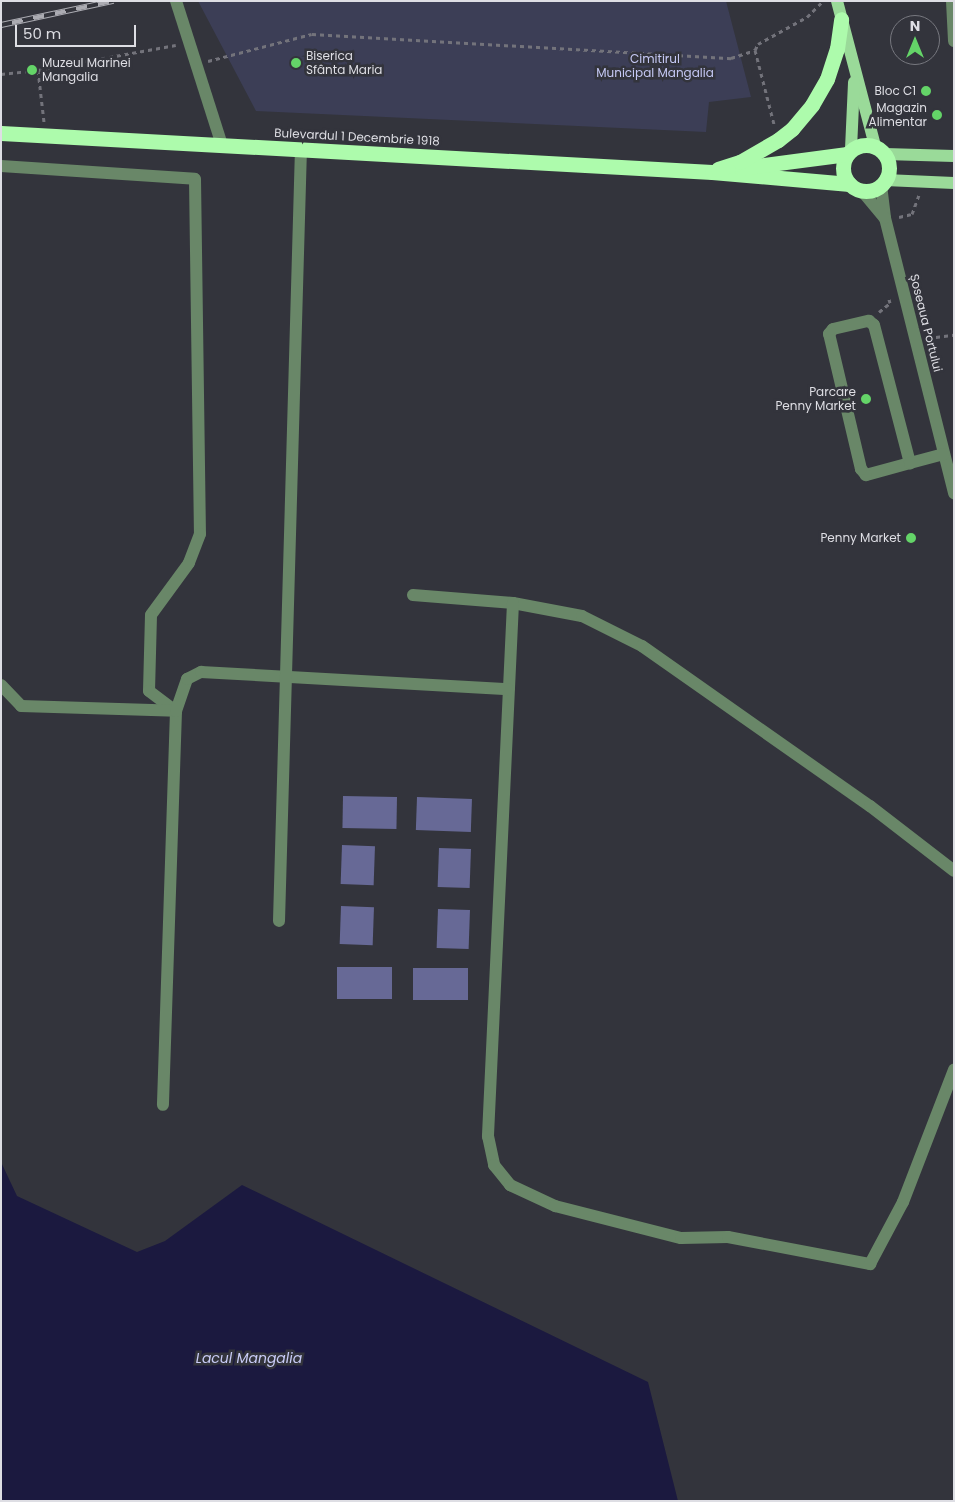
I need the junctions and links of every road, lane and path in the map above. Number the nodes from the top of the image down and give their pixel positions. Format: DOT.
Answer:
graph roads {
  1 [pos="176,1"];
  2 [pos="823,1"];
  3 [pos="837,1"];
  4 [pos="952,1"];
  5 [pos="841,19"];
  6 [pos="188,42"];
  7 [pos="954,42"];
  8 [pos="755,50"];
  9 [pos="195,64"];
  10 [pos="38,70"];
  11 [pos="855,72"];
  12 [pos="1,74"];
  13 [pos="1,133"];
  14 [pos="45,135"];
  15 [pos="778,140"];
  16 [pos="222,145"];
  17 [pos="301,149"];
  18 [pos="880,150"];
  19 [pos="849,152"];
  20 [pos="954,156"];
  21 [pos="1,166"];
  22 [pos="712,172"];
  23 [pos="883,183"];
  24 [pos="954,183"];
  25 [pos="855,187"];
  26 [pos="885,218"];
  27 [pos="889,290"];
  28 [pos="869,321"];
  29 [pos="954,335"];
  30 [pos="915,339"];
  31 [pos="944,454"];
  32 [pos="910,464"];
  33 [pos="954,493"];
  34 [pos="413,595"];
  35 [pos="513,603"];
  36 [pos="285,676"];
  37 [pos="1,684"];
  38 [pos="509,689"];
  39 [pos="176,711"];
  40 [pos="954,871"];
  41 [pos="279,921"];
  42 [pos="954,1070"];
  43 [pos="163,1105"];
  1 -- 6 [label="street"];
  2 -- 8 [label="path"];
  3 -- 5 [label="main road"];
  4 -- 7 [label="street"];
  5 -- 11 [label="main road"];
  5 -- 15 [label="highway"];
  6 -- 9 [label="street"];
  6 -- 10 [label="path"];
  8 -- 9 [label="path"];
  8 -- 15 [label="path"];
  9 -- 16 [label="street"];
  10 -- 12 [label="path"];
  10 -- 14 [label="path"];
  11 -- 18 [label="main road"];
  11 -- 19 [label="main road"];
  13 -- 14 [label="highway, Bulevardul 1 Decembrie 1918"];
  14 -- 16 [label="highway, Bulevardul 1 Decembrie 1918"];
  15 -- 22 [label="highway"];
  16 -- 17 [label="highway, Bulevardul 1 Decembrie 1918"];
  17 -- 22 [label="highway, Bulevardul 1 Decembrie 1918"];
  17 -- 36 [label="street"];
  18 -- 19 [label="highway"];
  18 -- 20 [label="main road"];
  18 -- 23 [label="highway"];
  19 -- 22 [label="highway, Bulevardul 1 Decembrie 1918"];
  19 -- 25 [label="highway"];
  21 -- 39 [label="street"];
  22 -- 25 [label="highway, Bulevardul 1 Decembrie 1918"];
  23 -- 24 [label="main road"];
  23 -- 25 [label="highway"];
  23 -- 26 [label="street, Șoseaua Portului"];
  25 -- 26 [label="street"];
  26 -- 30 [label="street, Șoseaua Portului"];
  27 -- 28 [label="path"];
  28 -- 32 [label="street"];
  28 -- 32 [label="street"];
  29 -- 30 [label="path"];
  30 -- 31 [label="street, Șoseaua Portului"];
  31 -- 32 [label="street"];
  31 -- 33 [label="street, Șoseaua Portului"];
  34 -- 35 [label="street"];
  35 -- 38 [label="street"];
  35 -- 40 [label="street"];
  36 -- 38 [label="street"];
  36 -- 39 [label="street"];
  36 -- 41 [label="street"];
  37 -- 39 [label="street"];
  38 -- 42 [label="street"];
  39 -- 43 [label="street"];
}
